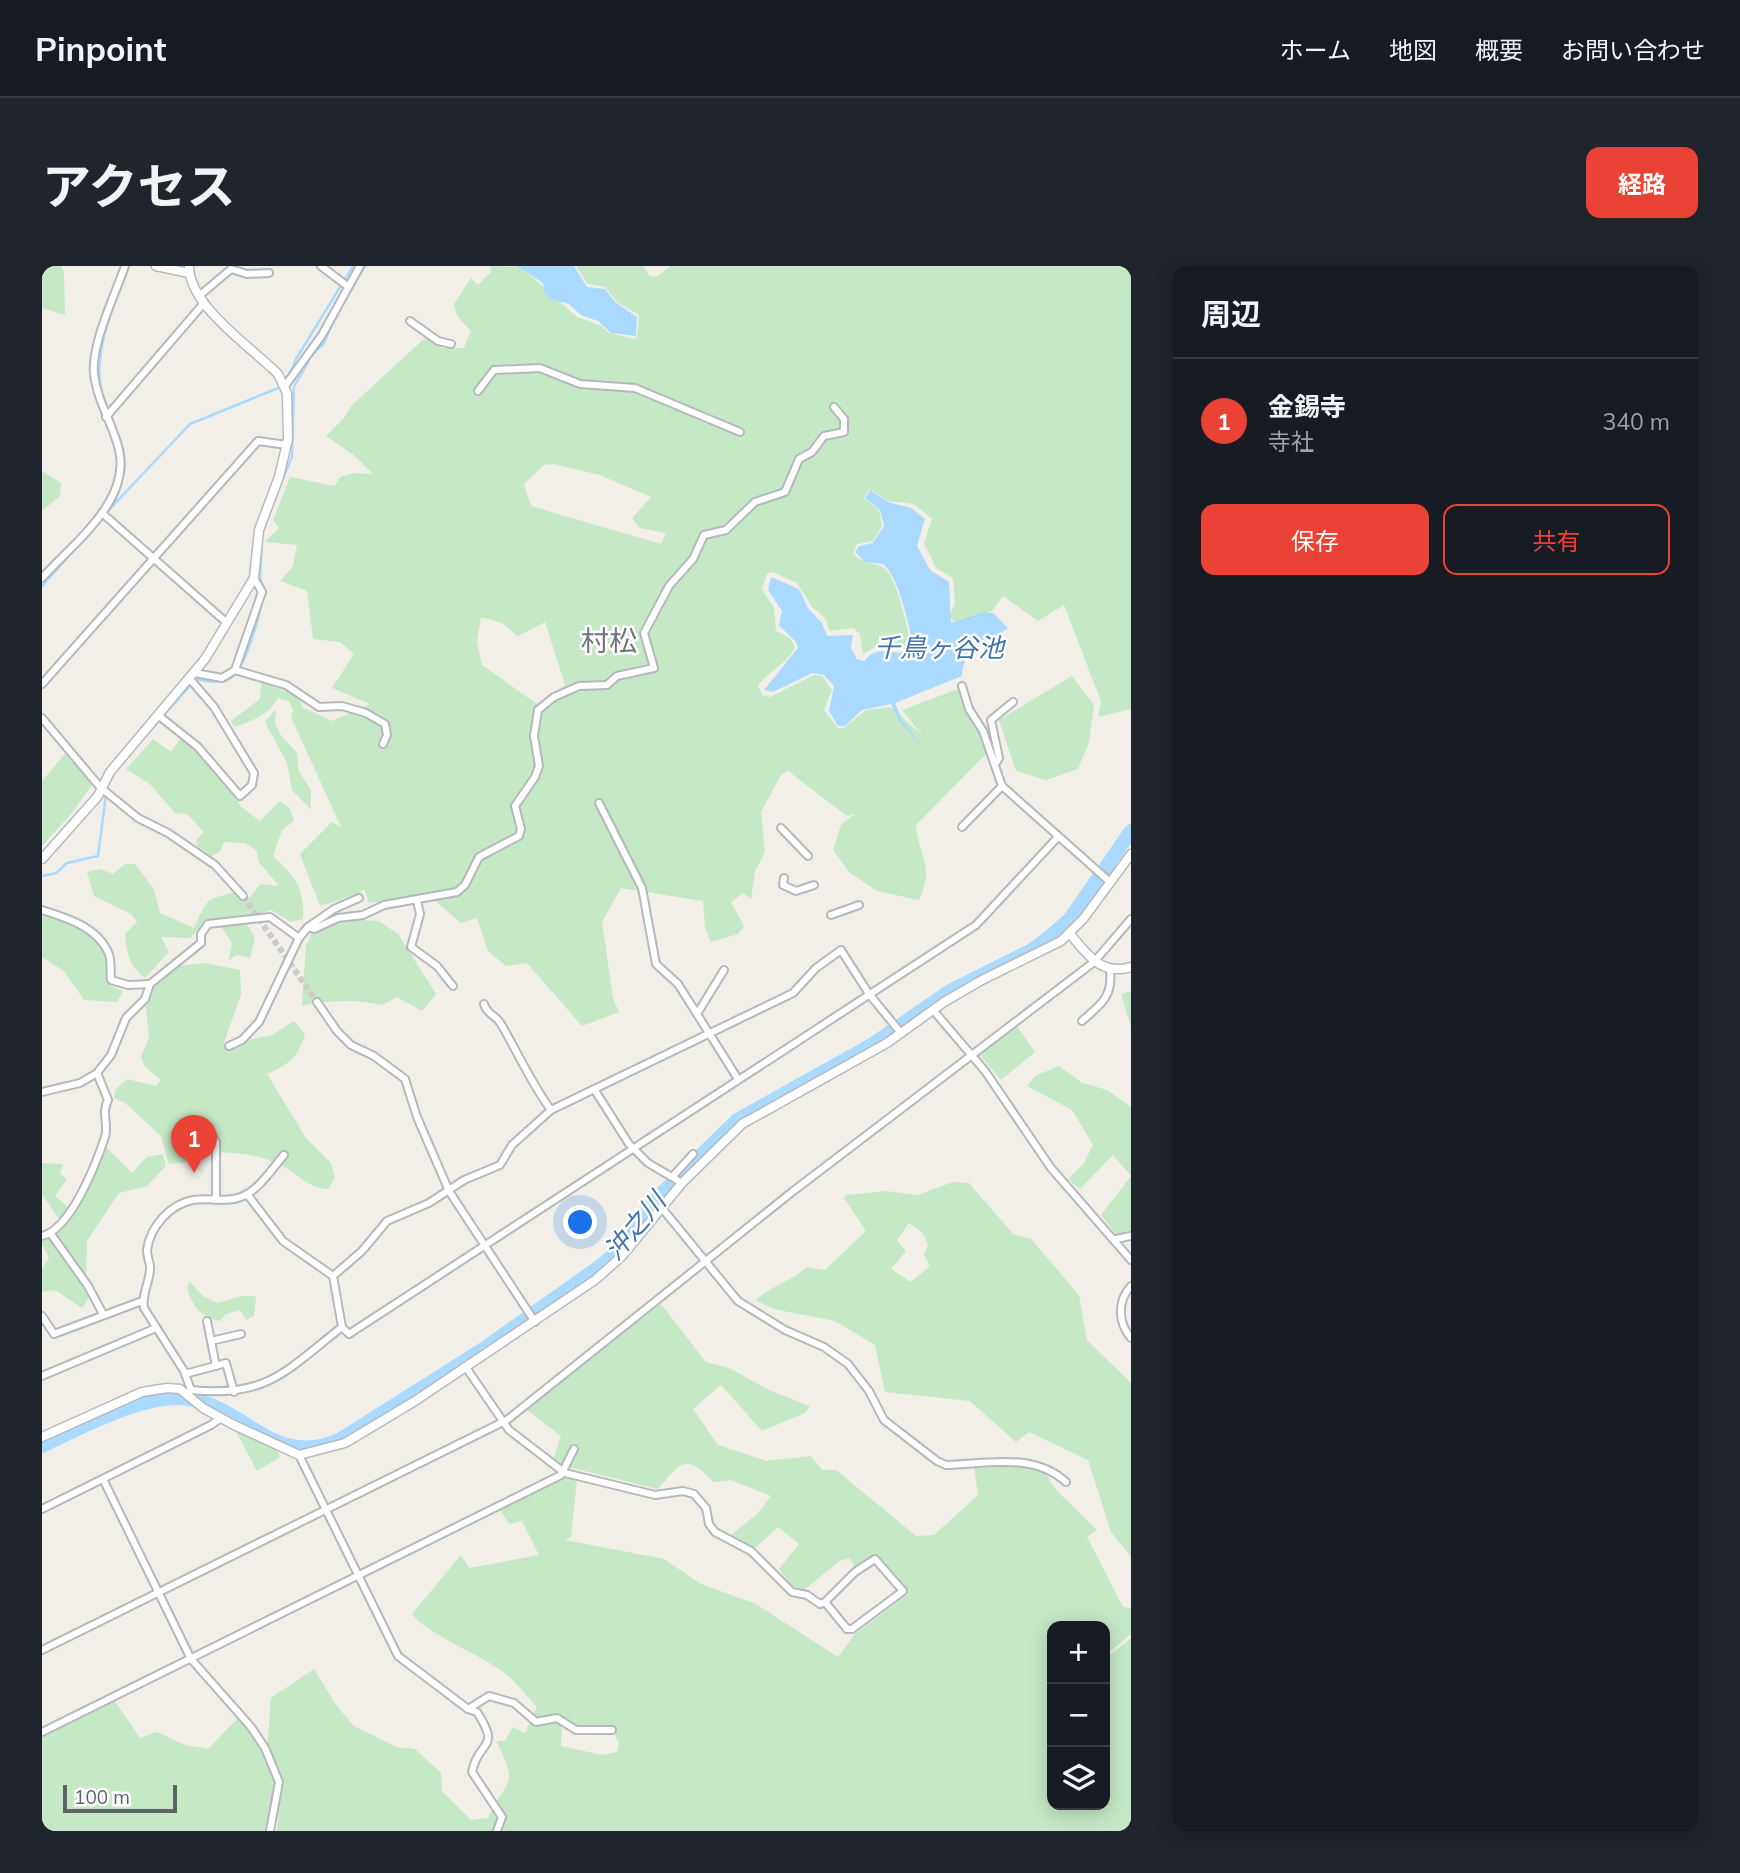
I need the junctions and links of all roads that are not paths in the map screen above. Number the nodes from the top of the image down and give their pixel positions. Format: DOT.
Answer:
graph roads {
  1 [pos="125,266"];
  2 [pos="156,266"];
  3 [pos="321,266"];
  4 [pos="360,266"];
  5 [pos="189,269"];
  6 [pos="268,273"];
  7 [pos="346,285"];
  8 [pos="202,299"];
  9 [pos="410,321"];
  10 [pos="451,344"];
  11 [pos="285,386"];
  12 [pos="478,391"];
  13 [pos="834,407"];
  14 [pos="106,417"];
  15 [pos="740,432"];
  16 [pos="287,445"];
  17 [pos="102,513"];
  18 [pos="154,558"];
  19 [pos="42,578"];
  20 [pos="254,578"];
  21 [pos="228,623"];
  22 [pos="235,670"];
  23 [pos="192,675"];
  24 [pos="42,684"];
  25 [pos="962,686"];
  26 [pos="1013,702"];
  27 [pos="158,715"];
  28 [pos="42,718"];
  29 [pos="383,744"];
  30 [pos="996,763"];
  31 [pos="1002,786"];
  32 [pos="100,787"];
  33 [pos="599,803"];
  34 [pos="962,827"];
  35 [pos="781,828"];
  36 [pos="1057,838"];
  37 [pos="1131,854"];
  38 [pos="808,856"];
  39 [pos="42,859"];
  40 [pos="784,878"];
  41 [pos="1110,882"];
  42 [pos="814,885"];
  43 [pos="243,896"];
  44 [pos="359,898"];
  45 [pos="418,901"];
  46 [pos="859,905"];
  47 [pos="42,910"];
  48 [pos="831,915"];
  49 [pos="1131,919"];
  50 [pos="308,927"];
  51 [pos="1070,934"];
  52 [pos="299,938"];
  53 [pos="1094,962"];
  54 [pos="1131,967"];
  55 [pos="724,970"];
  56 [pos="1110,971"];
  57 [pos="150,984"];
  58 [pos="453,986"];
  59 [pos="869,994"];
  60 [pos="317,1002"];
  61 [pos="484,1004"];
  62 [pos="933,1010"];
  63 [pos="697,1014"];
  64 [pos="1082,1021"];
  65 [pos="708,1033"];
  66 [pos="901,1033"];
  67 [pos="229,1046"];
  68 [pos="973,1054"];
  69 [pos="97,1073"];
  70 [pos="738,1079"];
  71 [pos="594,1088"];
  72 [pos="42,1092"];
  73 [pos="551,1110"];
  74 [pos="204,1122"];
  75 [pos="633,1148"];
  76 [pos="694,1154"];
  77 [pos="284,1156"];
  78 [pos="673,1175"];
  79 [pos="682,1183"];
  80 [pos="449,1191"];
  81 [pos="247,1194"];
  82 [pos="216,1200"];
  83 [pos="661,1207"];
  84 [pos="44,1236"];
  85 [pos="1131,1236"];
  86 [pos="1116,1239"];
  87 [pos="484,1245"];
  88 [pos="1131,1260"];
  89 [pos="704,1262"];
  90 [pos="333,1276"];
  91 [pos="1131,1286"];
  92 [pos="142,1301"];
  93 [pos="103,1314"];
  94 [pos="42,1316"];
  95 [pos="207,1321"];
  96 [pos="535,1322"];
  97 [pos="342,1327"];
  98 [pos="156,1328"];
  99 [pos="241,1334"];
  100 [pos="1131,1338"];
  101 [pos="211,1340"];
  102 [pos="216,1366"];
  103 [pos="465,1366"];
  104 [pos="185,1374"];
  105 [pos="42,1376"];
  106 [pos="190,1391"];
  107 [pos="234,1392"];
  108 [pos="221,1418"];
  109 [pos="502,1423"];
  110 [pos="42,1437"];
  111 [pos="574,1449"];
  112 [pos="299,1455"];
  113 [pos="564,1472"];
  114 [pos="103,1479"];
  115 [pos="1066,1482"];
  116 [pos="42,1509"];
  117 [pos="325,1511"];
  118 [pos="358,1576"];
  119 [pos="157,1593"];
  120 [pos="825,1602"];
  121 [pos="42,1650"];
  122 [pos="191,1659"];
  123 [pos="467,1709"];
  124 [pos="612,1730"];
  125 [pos="42,1732"];
  126 [pos="270,1831"];
  127 [pos="497,1831"];
  1 -- 14 [label="street"];
  2 -- 5 [label="street"];
  3 -- 7 [label="street"];
  4 -- 7 [label="street"];
  5 -- 8 [label="street"];
  6 -- 8 [label="street"];
  7 -- 11 [label="street"];
  8 -- 11 [label="street"];
  8 -- 14 [label="street"];
  9 -- 10 [label="street"];
  11 -- 16 [label="street"];
  12 -- 15 [label="street"];
  13 -- 45 [label="street"];
  14 -- 17 [label="street"];
  16 -- 18 [label="street"];
  16 -- 20 [label="street"];
  17 -- 18 [label="street"];
  17 -- 19 [label="street"];
  18 -- 21 [label="street"];
  18 -- 24 [label="street"];
  20 -- 21 [label="street"];
  20 -- 22 [label="street"];
  21 -- 23 [label="street"];
  22 -- 23 [label="street"];
  22 -- 29 [label="street"];
  23 -- 27 [label="street"];
  23 -- 27 [label="street"];
  25 -- 30 [label="street"];
  26 -- 30 [label="street"];
  27 -- 32 [label="street"];
  28 -- 32 [label="street"];
  30 -- 31 [label="street"];
  31 -- 34 [label="street"];
  31 -- 36 [label="street"];
  32 -- 39 [label="street"];
  32 -- 43 [label="street"];
  33 -- 63 [label="street"];
  35 -- 38 [label="street"];
  36 -- 41 [label="street"];
  36 -- 59 [label="street"];
  37 -- 41 [label="street"];
  40 -- 42 [label="street"];
  41 -- 51 [label="street"];
  44 -- 50 [label="street"];
  45 -- 50 [label="street"];
  45 -- 58 [label="street"];
  46 -- 48 [label="street"];
  47 -- 57 [label="street"];
  49 -- 53 [label="street"];
  50 -- 52 [label="street"];
  51 -- 53 [label="street"];
  51 -- 62 [label="street"];
  52 -- 57 [label="street"];
  52 -- 67 [label="street"];
  53 -- 56 [label="street"];
  53 -- 68 [label="street"];
  54 -- 56 [label="street"];
  55 -- 63 [label="street"];
  56 -- 64 [label="street"];
  57 -- 69 [label="street"];
  59 -- 65 [label="street"];
  59 -- 66 [label="street"];
  59 -- 70 [label="street"];
  60 -- 80 [label="street"];
  61 -- 73 [label="street"];
  62 -- 66 [label="street"];
  62 -- 68 [label="street"];
  63 -- 65 [label="street"];
  65 -- 70 [label="street"];
  65 -- 71 [label="street"];
  66 -- 79 [label="street"];
  68 -- 86 [label="street"];
  68 -- 89 [label="street"];
  69 -- 72 [label="street"];
  69 -- 84 [label="street"];
  70 -- 75 [label="street"];
  71 -- 73 [label="street"];
  71 -- 75 [label="street"];
  73 -- 80 [label="street"];
  74 -- 82 [label="street"];
  75 -- 78 [label="street"];
  75 -- 87 [label="street"];
  76 -- 78 [label="street"];
  77 -- 81 [label="street"];
  78 -- 79 [label="street"];
  79 -- 83 [label="street"];
  80 -- 87 [label="street"];
  80 -- 90 [label="street"];
  81 -- 82 [label="street"];
  81 -- 90 [label="street"];
  82 -- 92 [label="street"];
  83 -- 89 [label="street"];
  83 -- 96 [label="street"];
  84 -- 93 [label="street"];
  85 -- 86 [label="street"];
  86 -- 88 [label="street"];
  87 -- 96 [label="street"];
  87 -- 97 [label="street"];
  89 -- 109 [label="street"];
  89 -- 115 [label="street"];
  90 -- 97 [label="street"];
  91 -- 100 [label="street"];
  92 -- 93 [label="street"];
  92 -- 98 [label="street"];
  93 -- 94 [label="street"];
  95 -- 101 [label="street"];
  96 -- 103 [label="street"];
  97 -- 107 [label="street"];
  98 -- 104 [label="street"];
  98 -- 105 [label="street"];
  99 -- 101 [label="street"];
  101 -- 102 [label="street"];
  102 -- 104 [label="street"];
  102 -- 107 [label="street"];
  103 -- 109 [label="street"];
  103 -- 112 [label="street"];
  104 -- 106 [label="street"];
  106 -- 107 [label="street"];
  106 -- 108 [label="street"];
  106 -- 110 [label="street"];
  108 -- 112 [label="street"];
  108 -- 114 [label="street"];
  109 -- 113 [label="street"];
  109 -- 117 [label="street"];
  111 -- 113 [label="street"];
  112 -- 117 [label="street"];
  113 -- 118 [label="street"];
  113 -- 120 [label="street"];
  114 -- 116 [label="street"];
  114 -- 119 [label="street"];
  117 -- 118 [label="street"];
  117 -- 119 [label="street"];
  118 -- 122 [label="street"];
  118 -- 123 [label="street"];
  119 -- 121 [label="street"];
  119 -- 122 [label="street"];
  120 -- 120 [label="street"];
  122 -- 125 [label="street"];
  122 -- 126 [label="street"];
  123 -- 124 [label="street"];
  123 -- 127 [label="street"];
}
